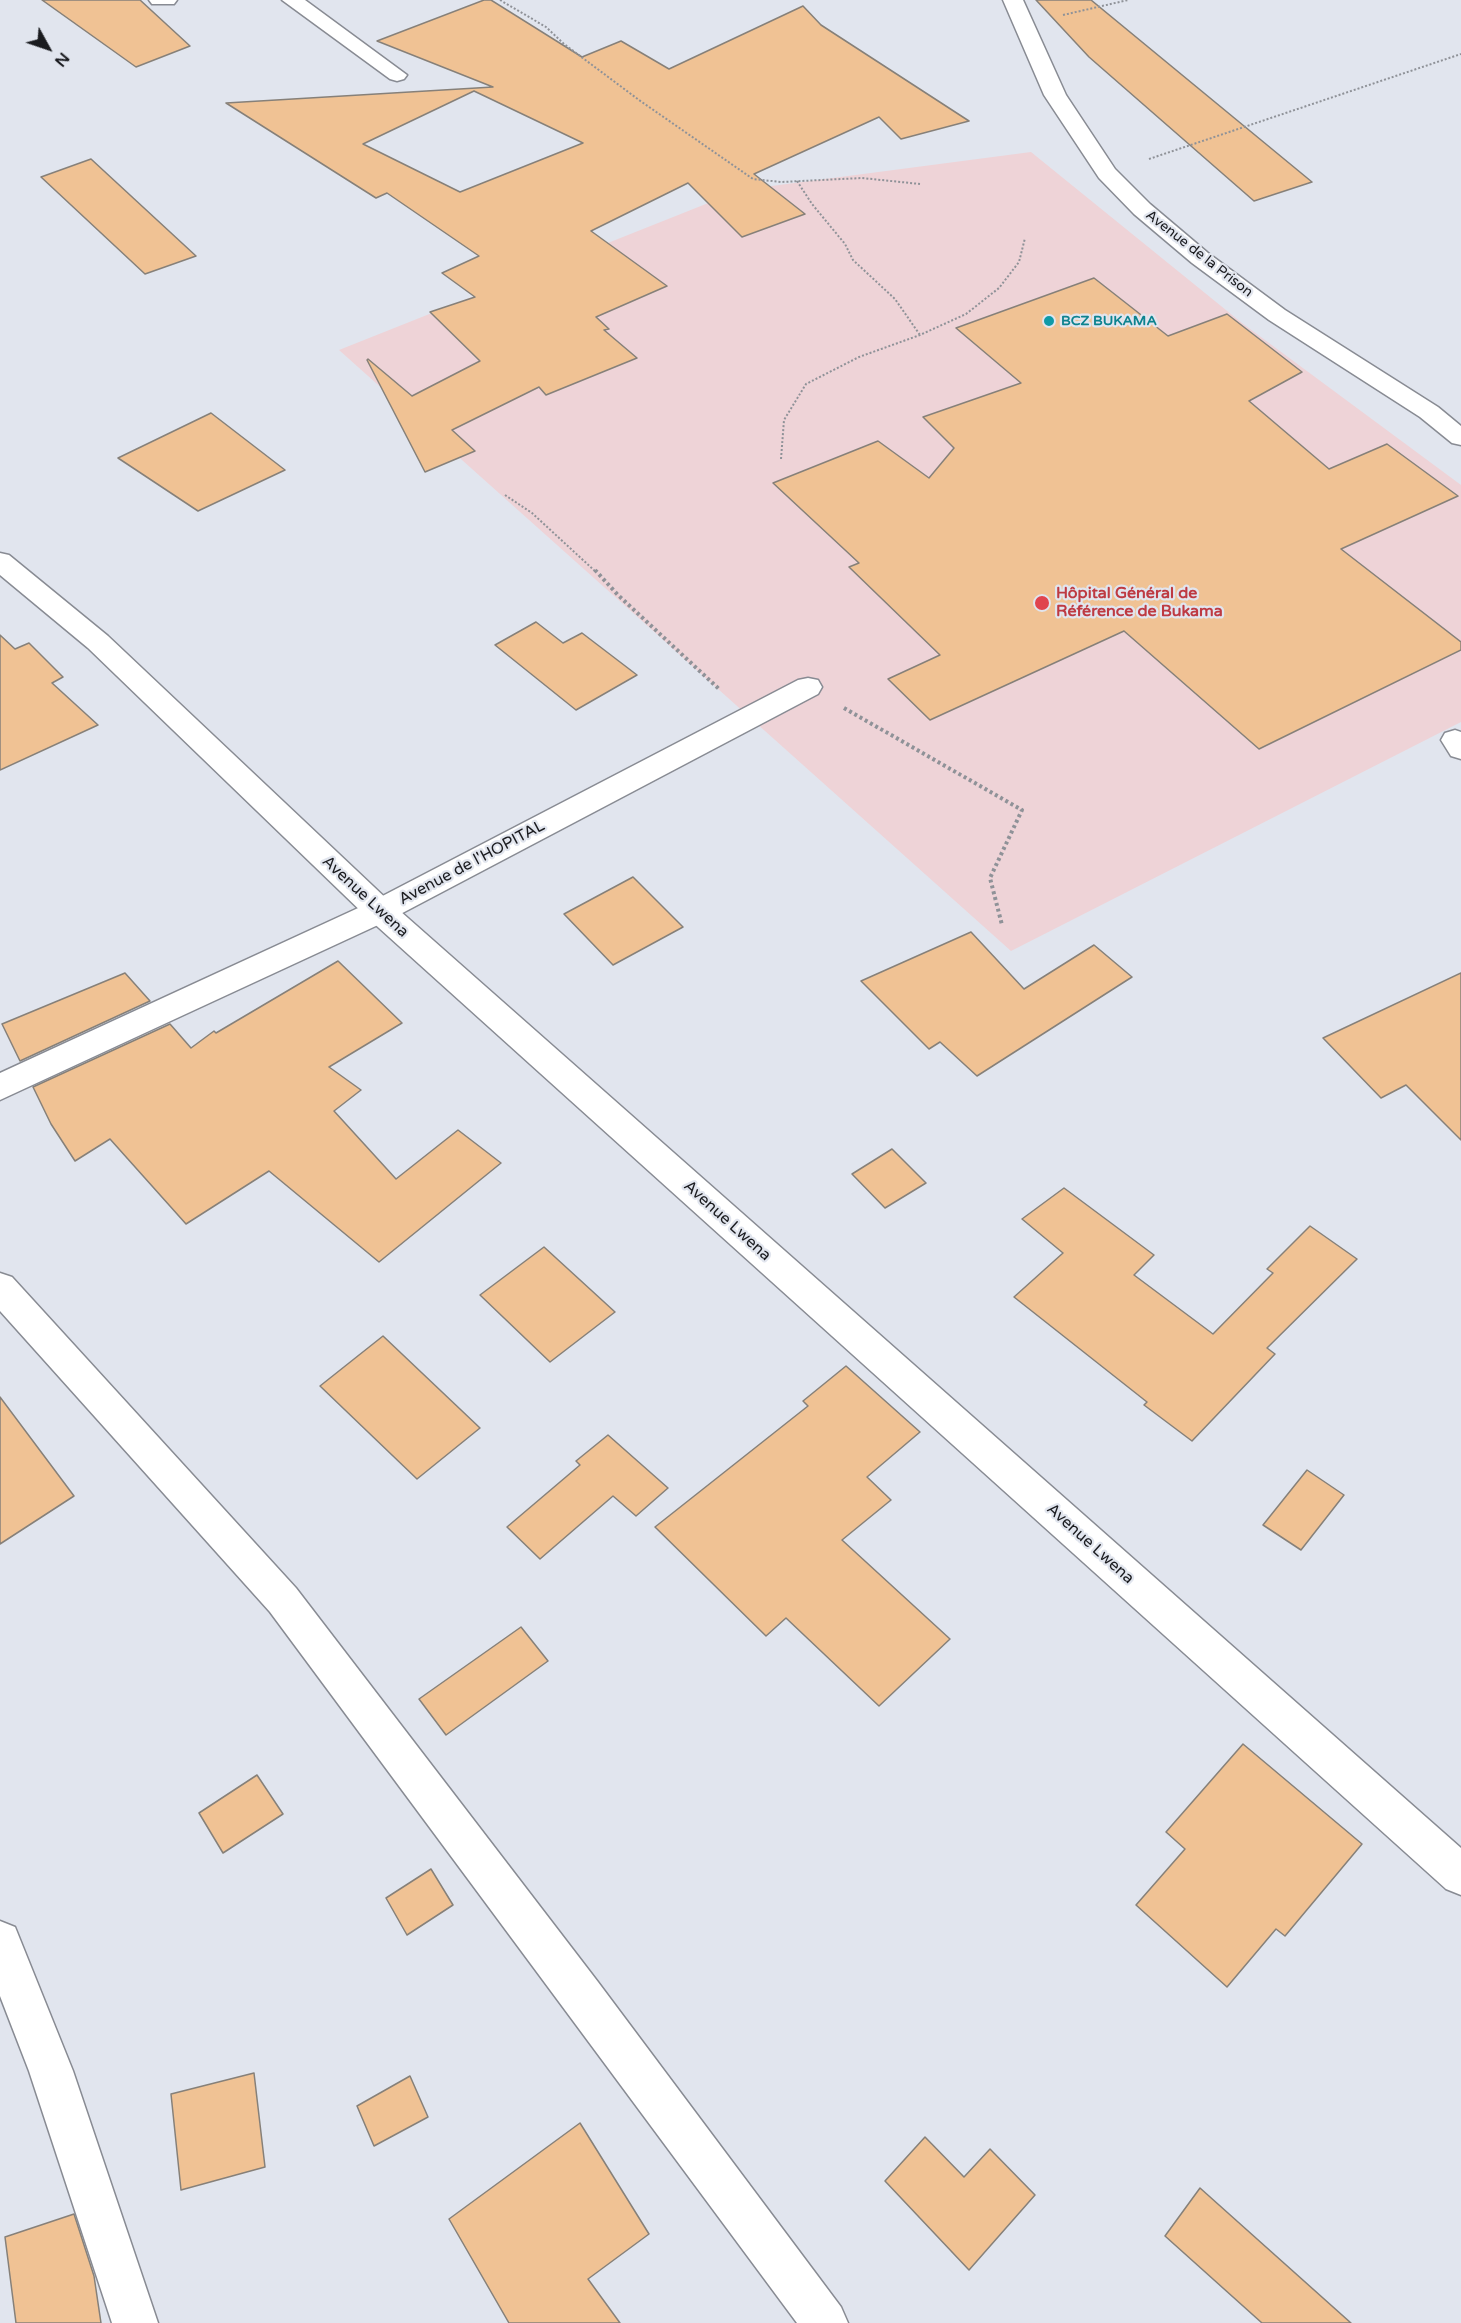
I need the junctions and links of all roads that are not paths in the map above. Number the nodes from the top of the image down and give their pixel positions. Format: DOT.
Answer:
graph roads {
  1 [pos="159,0"];
  2 [pos="167,0"];
  3 [pos="292,0"];
  4 [pos="1013,0"];
  5 [pos="397,75"];
  6 [pos="1461,438"];
  7 [pos="0,561"];
  8 [pos="808,687"];
  9 [pos="380,911"];
  10 [pos="0,1087"];
  11 [pos="0,1287"];
  12 [pos="1461,1875"];
  13 [pos="0,1942"];
  14 [pos="135,2323"];
  15 [pos="825,2323"];
  1 -- 2 [label="street"];
  3 -- 5 [label="street"];
  4 -- 6 [label="street, Avenue de la Prison"];
  7 -- 9 [label="street, Avenue Lwena"];
  8 -- 9 [label="street, Avenue de l'HOPITAL"];
  9 -- 10 [label="street, Avenue de l'HOPITAL"];
  9 -- 12 [label="street, Avenue Lwena"];
  11 -- 15 [label="street"];
  13 -- 14 [label="street"];
}
